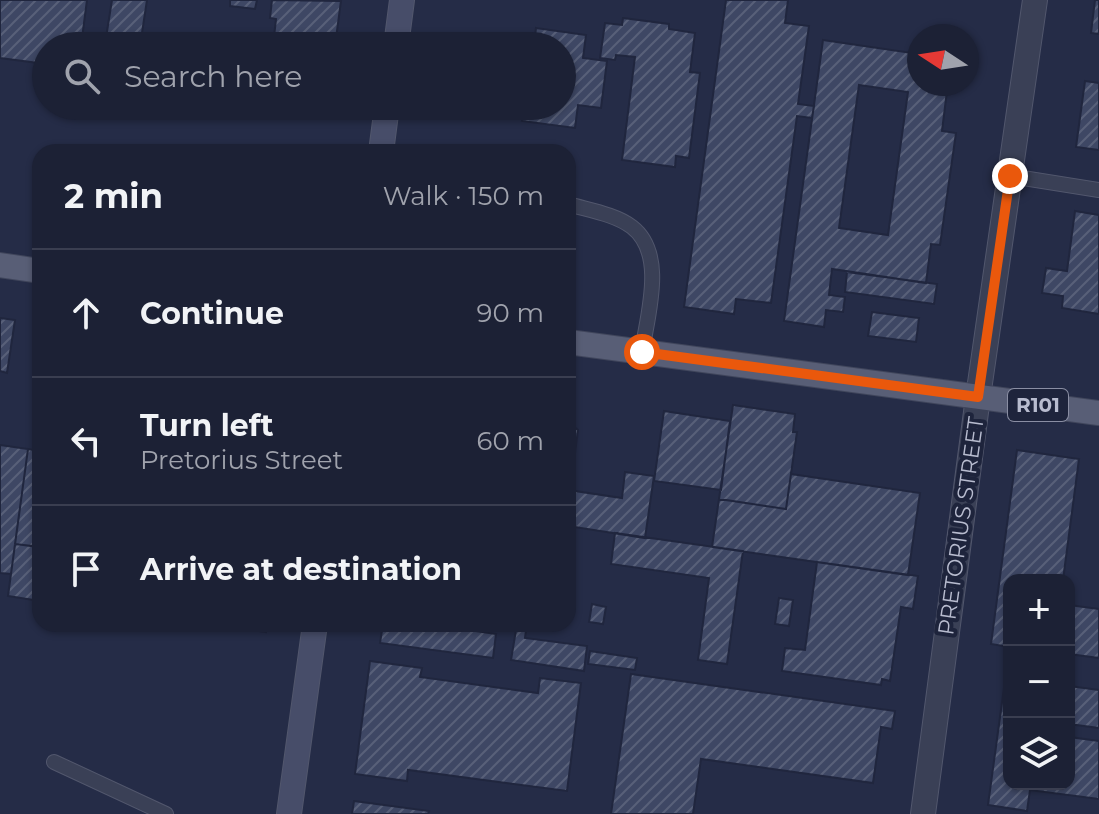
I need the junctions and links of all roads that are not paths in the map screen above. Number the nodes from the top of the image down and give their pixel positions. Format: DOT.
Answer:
graph roads {
  1 [pos="402,0"];
  2 [pos="1035,0"];
  3 [pos="398,32"];
  4 [pos="385,120"];
  5 [pos="382,144"];
  6 [pos="1010,176"];
  7 [pos="1099,190"];
  8 [pos="576,206"];
  9 [pos="0,265"];
  10 [pos="32,270"];
  11 [pos="576,343"];
  12 [pos="642,352"];
  13 [pos="978,397"];
  14 [pos="1099,413"];
  15 [pos="314,632"];
  16 [pos="54,762"];
  17 [pos="166,814"];
  18 [pos="289,814"];
  19 [pos="923,814"];
  1 -- 3 [label="main road"];
  2 -- 6 [label="street, PRETORIUS STREET"];
  4 -- 5 [label="main road"];
  6 -- 7 [label="lane"];
  6 -- 13 [label="street, PRETORIUS STREET"];
  8 -- 12 [label="lane"];
  9 -- 10 [label="main road"];
  11 -- 12 [label="main road, R101"];
  12 -- 13 [label="main road, R101"];
  13 -- 14 [label="main road, R101"];
  13 -- 19 [label="street, PRETORIUS STREET"];
  15 -- 18 [label="main road"];
  16 -- 17 [label="lane"];
}
